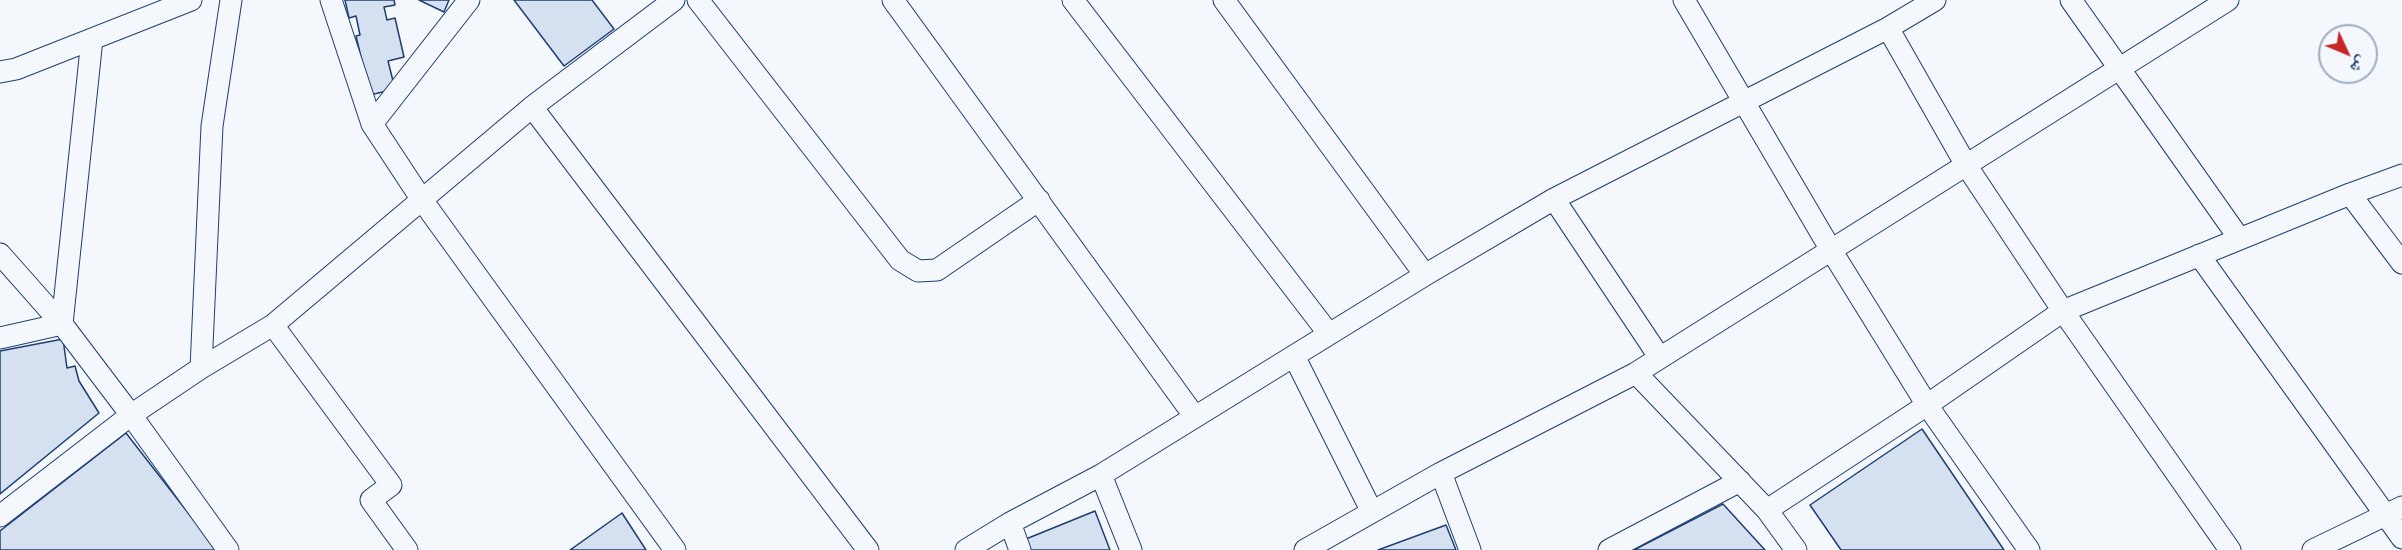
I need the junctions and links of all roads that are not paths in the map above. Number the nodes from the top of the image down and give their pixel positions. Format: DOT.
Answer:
graph roads {
  1 [pos="191,0"];
  2 [pos="231,0"];
  3 [pos="331,0"];
  4 [pos="469,0"];
  5 [pos="674,0"];
  6 [pos="698,0"];
  7 [pos="893,0"];
  8 [pos="1073,0"];
  9 [pos="1224,0"];
  10 [pos="1684,0"];
  11 [pos="2071,0"];
  12 [pos="2228,0"];
  13 [pos="1924,2"];
  14 [pos="1888,28"];
  15 [pos="92,39"];
  16 [pos="2118,69"];
  17 [pos="0,72"];
  18 [pos="1742,101"];
  19 [pos="532,107"];
  20 [pos="372,124"];
  21 [pos="1966,165"];
  22 [pos="2402,175"];
  23 [pos="2350,194"];
  24 [pos="1554,199"];
  25 [pos="422,200"];
  26 [pos="1039,200"];
  27 [pos="2239,238"];
  28 [pos="1831,250"];
  29 [pos="0,254"];
  30 [pos="2199,255"];
  31 [pos="2402,263"];
  32 [pos="1425,275"];
  33 [pos="2063,311"];
  34 [pos="62,324"];
  35 [pos="273,325"];
  36 [pos="1329,334"];
  37 [pos="0,338"];
  38 [pos="1294,356"];
  39 [pos="1659,358"];
  40 [pos="201,368"];
  41 [pos="1636,373"];
  42 [pos="1927,405"];
  43 [pos="131,415"];
  44 [pos="1195,417"];
  45 [pos="1441,473"];
  46 [pos="1101,475"];
  47 [pos="1740,481"];
  48 [pos="1767,510"];
  49 [pos="2394,511"];
  50 [pos="1372,512"];
  51 [pos="0,516"];
  52 [pos="1010,523"];
  53 [pos="2402,538"];
  54 [pos="1318,547"];
  55 [pos="228,550"];
  56 [pos="407,550"];
  57 [pos="675,550"];
  58 [pos="868,550"];
  59 [pos="966,550"];
  60 [pos="1020,550"];
  61 [pos="1131,550"];
  62 [pos="1470,550"];
  63 [pos="1609,550"];
  64 [pos="1796,550"];
  65 [pos="2029,550"];
  66 [pos="2230,550"];
  67 [pos="2313,550"];
  1 -- 15 [label="street"];
  2 -- 40 [label="street"];
  3 -- 20 [label="street"];
  4 -- 20 [label="street"];
  5 -- 19 [label="street"];
  6 -- 26 [label="street"];
  7 -- 26 [label="street"];
  8 -- 36 [label="street"];
  9 -- 32 [label="street"];
  10 -- 18 [label="street"];
  11 -- 16 [label="street"];
  12 -- 16 [label="street"];
  13 -- 14 [label="street"];
  14 -- 18 [label="street"];
  14 -- 21 [label="street"];
  15 -- 17 [label="street"];
  15 -- 34 [label="street"];
  16 -- 21 [label="street"];
  16 -- 27 [label="street"];
  18 -- 24 [label="street"];
  18 -- 28 [label="street"];
  19 -- 25 [label="street"];
  19 -- 58 [label="street"];
  20 -- 25 [label="street"];
  21 -- 28 [label="street"];
  21 -- 33 [label="street"];
  22 -- 23 [label="street"];
  23 -- 27 [label="street"];
  23 -- 31 [label="street"];
  24 -- 32 [label="street"];
  24 -- 39 [label="street"];
  25 -- 35 [label="street"];
  25 -- 57 [label="street"];
  26 -- 44 [label="street"];
  27 -- 30 [label="street"];
  28 -- 39 [label="street"];
  28 -- 42 [label="street"];
  29 -- 34 [label="street"];
  30 -- 33 [label="street"];
  30 -- 49 [label="street"];
  32 -- 36 [label="street"];
  33 -- 42 [label="street"];
  33 -- 66 [label="street"];
  34 -- 37 [label="street"];
  34 -- 43 [label="street"];
  35 -- 40 [label="street"];
  35 -- 56 [label="street"];
  36 -- 38 [label="street"];
  38 -- 44 [label="street"];
  38 -- 50 [label="street"];
  39 -- 41 [label="street"];
  40 -- 43 [label="street"];
  41 -- 45 [label="street"];
  41 -- 47 [label="street"];
  42 -- 48 [label="street"];
  42 -- 65 [label="street"];
  43 -- 51 [label="street"];
  43 -- 55 [label="street"];
  44 -- 46 [label="street"];
  45 -- 50 [label="street"];
  45 -- 62 [label="street"];
  46 -- 52 [label="street"];
  46 -- 61 [label="street"];
  47 -- 48 [label="street"];
  47 -- 63 [label="street"];
  48 -- 64 [label="street"];
  49 -- 53 [label="street"];
  49 -- 67 [label="street"];
  50 -- 54 [label="street"];
  52 -- 59 [label="street"];
  52 -- 60 [label="street"];
}
